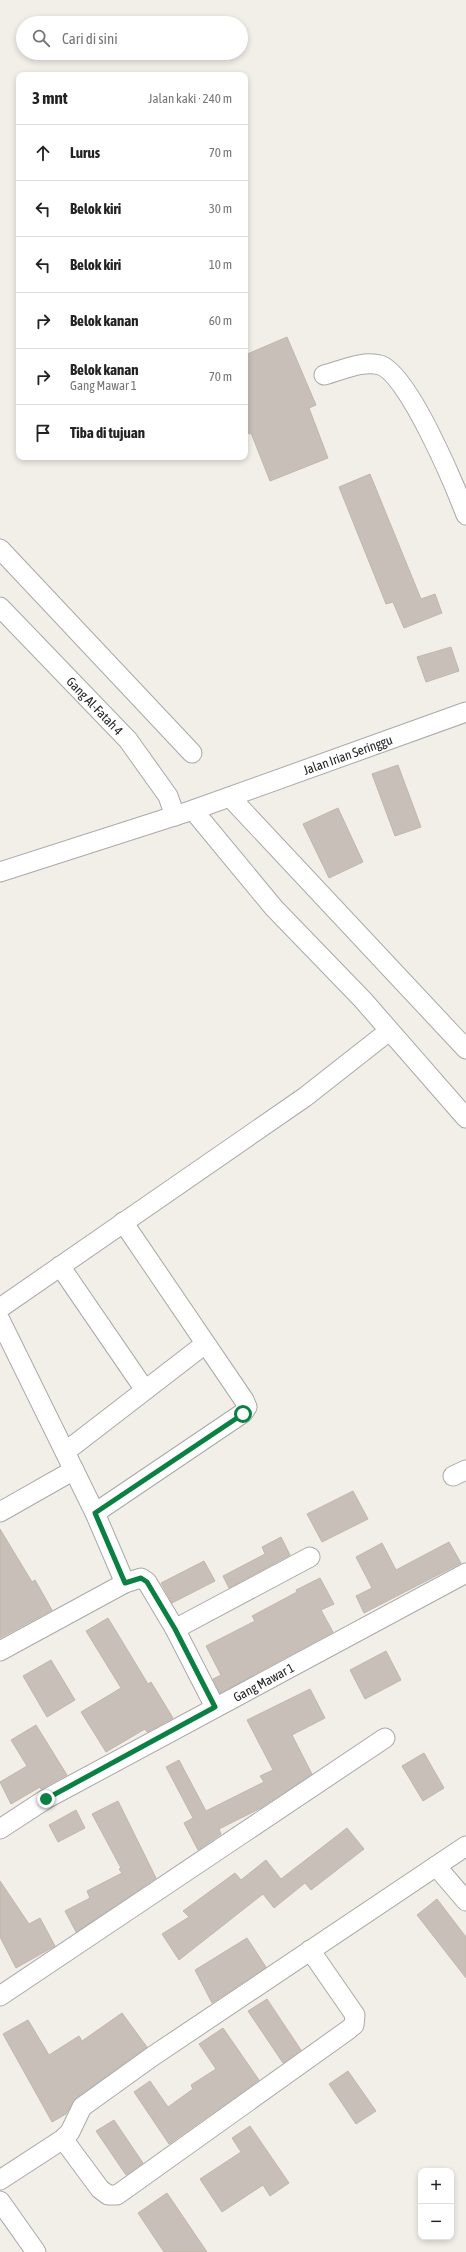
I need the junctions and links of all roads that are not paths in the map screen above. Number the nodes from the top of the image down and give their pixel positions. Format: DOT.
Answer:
graph roads {
  1 [pos="324,376"];
  2 [pos="466,514"];
  3 [pos="0,549"];
  4 [pos="0,607"];
  5 [pos="466,712"];
  6 [pos="192,753"];
  7 [pos="222,800"];
  8 [pos="194,809"];
  9 [pos="175,816"];
  10 [pos="0,872"];
  11 [pos="389,1030"];
  12 [pos="466,1049"];
  13 [pos="466,1118"];
  14 [pos="123,1222"];
  15 [pos="60,1266"];
  16 [pos="0,1308"];
  17 [pos="3,1332"];
  18 [pos="206,1344"];
  19 [pos="145,1390"];
  20 [pos="64,1452"];
  21 [pos="74,1470"];
  22 [pos="0,1512"];
  23 [pos="95,1513"];
  24 [pos="310,1557"];
  25 [pos="466,1573"];
  26 [pos="125,1583"];
  27 [pos="175,1629"];
  28 [pos="0,1651"];
  29 [pos="215,1707"];
  30 [pos="385,1738"];
  31 [pos="0,1829"];
  32 [pos="466,1846"];
  33 [pos="436,1866"];
  34 [pos="466,1901"];
  35 [pos="310,1950"];
  36 [pos="0,1996"];
  37 [pos="64,2138"];
  38 [pos="0,2180"];
  39 [pos="0,2201"];
  40 [pos="36,2252"];
  1 -- 2 [label="street"];
  3 -- 6 [label="street"];
  4 -- 9 [label="street, Gang Al-Fatah 4"];
  5 -- 7 [label="street, Jalan Irian Seringgu"];
  7 -- 8 [label="street, Jalan Irian Seringgu"];
  7 -- 12 [label="street"];
  8 -- 9 [label="street"];
  8 -- 11 [label="street"];
  9 -- 10 [label="street"];
  11 -- 13 [label="street"];
  11 -- 14 [label="street"];
  14 -- 15 [label="street"];
  14 -- 18 [label="street"];
  15 -- 16 [label="street"];
  15 -- 19 [label="street"];
  17 -- 20 [label="street"];
  18 -- 19 [label="street"];
  18 -- 23 [label="street"];
  19 -- 20 [label="street"];
  20 -- 21 [label="street"];
  21 -- 22 [label="street"];
  21 -- 23 [label="street"];
  23 -- 26 [label="street"];
  24 -- 27 [label="street"];
  25 -- 29 [label="street, Gang Mawar 1"];
  26 -- 27 [label="street"];
  26 -- 28 [label="street"];
  27 -- 29 [label="street"];
  29 -- 31 [label="street, Gang Mawar 1"];
  30 -- 36 [label="street"];
  32 -- 33 [label="street"];
  33 -- 34 [label="street"];
  33 -- 35 [label="street"];
  35 -- 37 [label="street"];
  35 -- 37 [label="street"];
  37 -- 38 [label="street"];
  39 -- 40 [label="street"];
}
